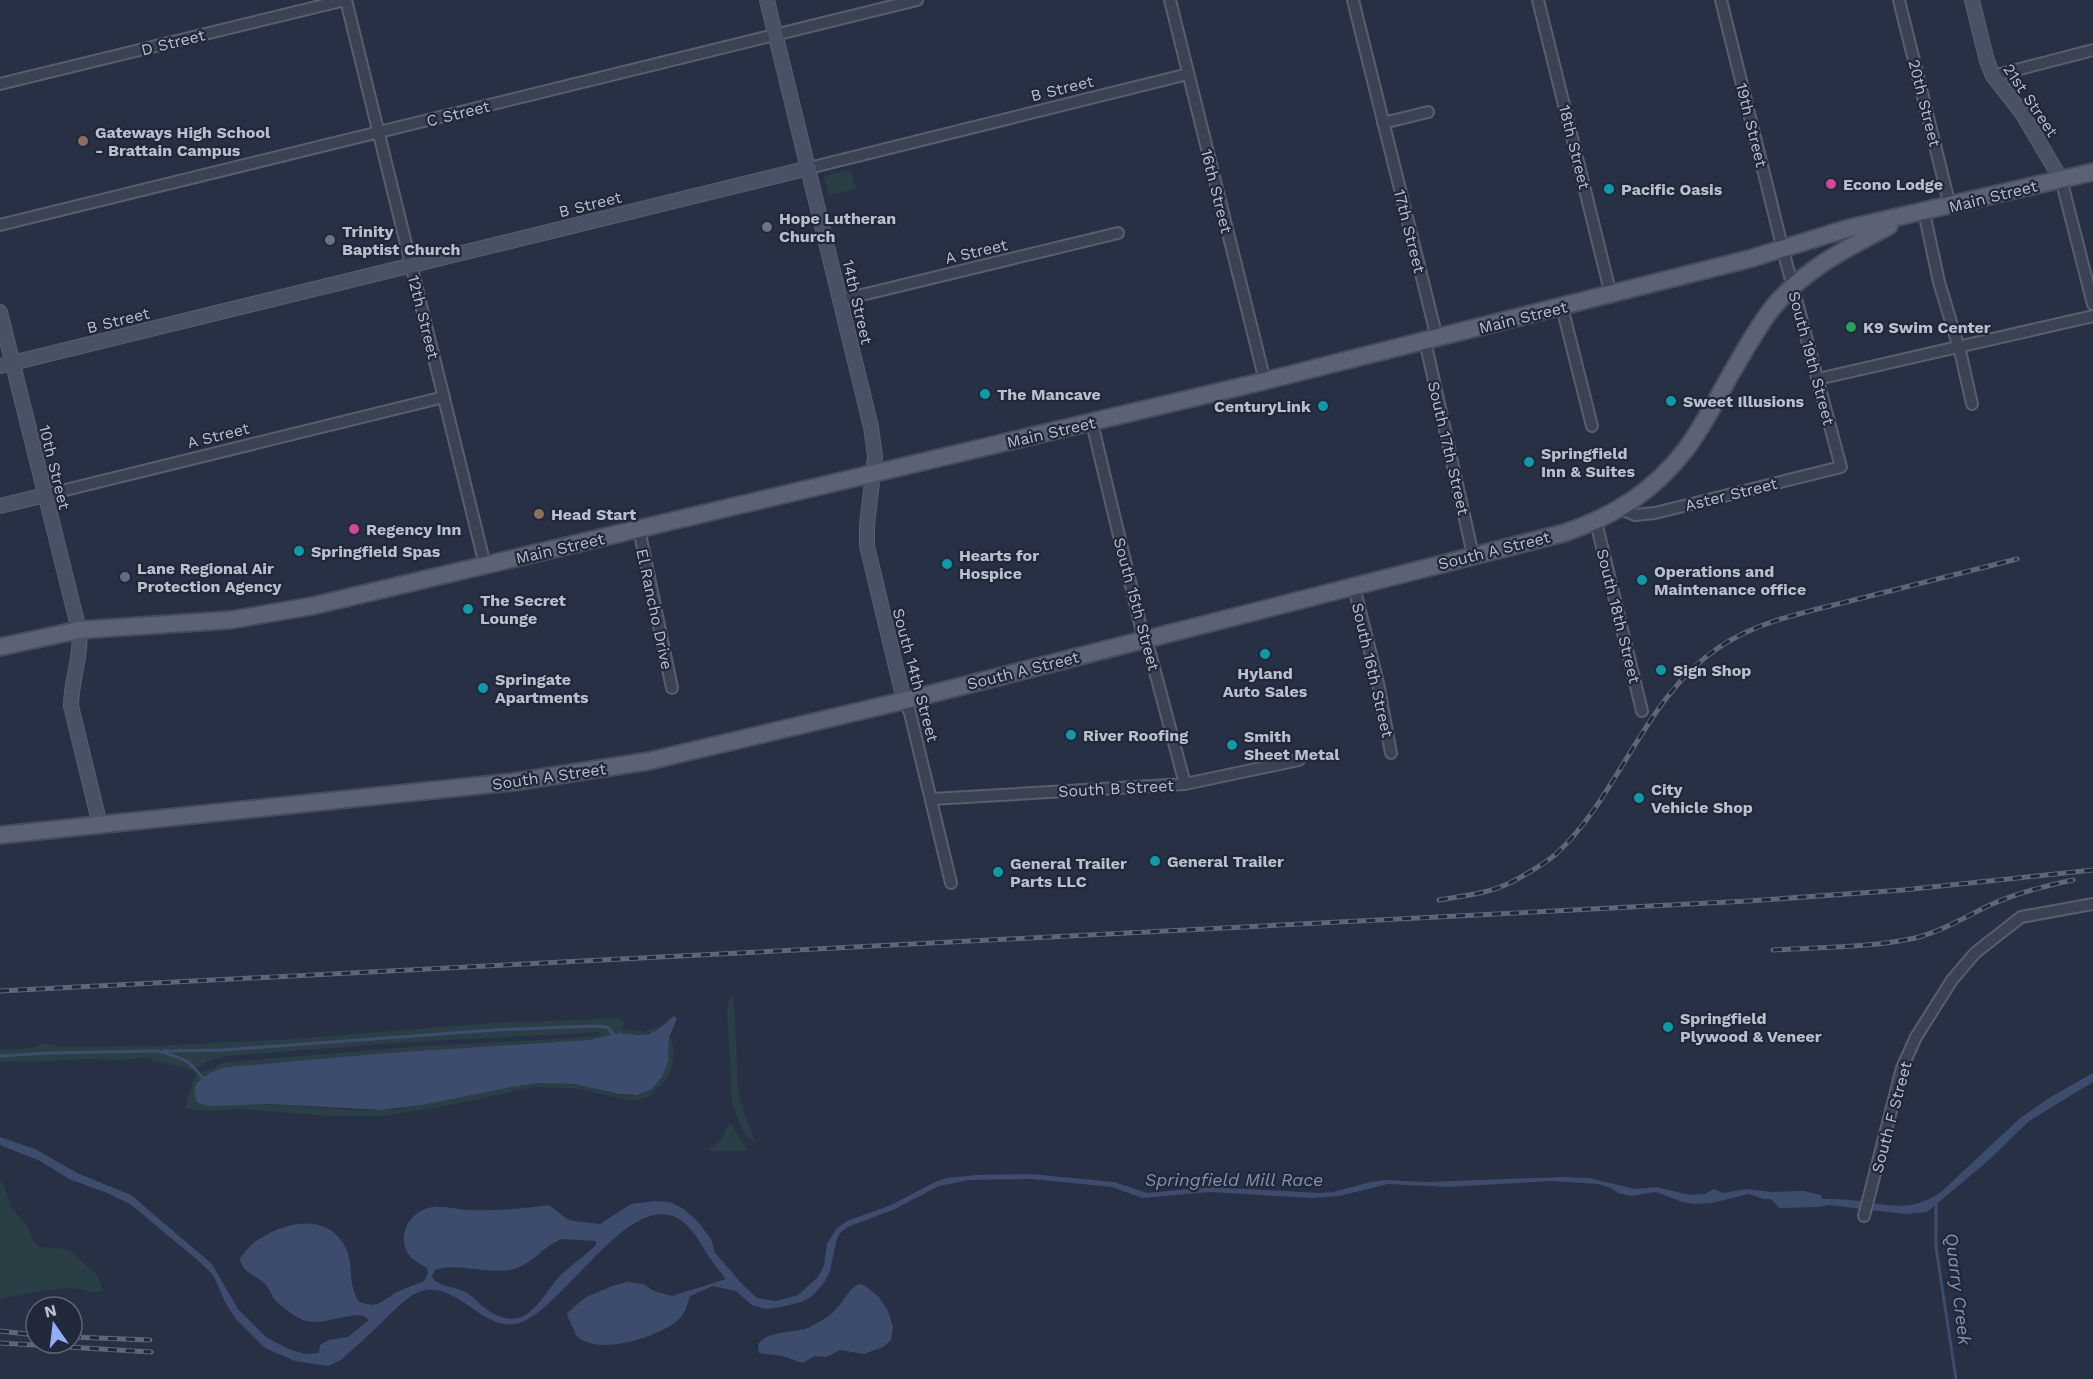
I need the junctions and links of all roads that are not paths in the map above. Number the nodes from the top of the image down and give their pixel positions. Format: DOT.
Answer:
graph roads {
  1 [pos="345,0"];
  2 [pos="767,0"];
  3 [pos="917,0"];
  4 [pos="1170,0"];
  5 [pos="1353,0"];
  6 [pos="1538,0"];
  7 [pos="1720,0"];
  8 [pos="1899,0"];
  9 [pos="1972,0"];
  10 [pos="776,34"];
  11 [pos="2093,50"];
  12 [pos="1188,74"];
  13 [pos="1993,76"];
  14 [pos="0,84"];
  15 [pos="1428,112"];
  16 [pos="1383,123"];
  17 [pos="379,132"];
  18 [pos="809,168"];
  19 [pos="2093,172"];
  20 [pos="2061,179"];
  21 [pos="1950,206"];
  22 [pos="1924,212"];
  23 [pos="1907,216"];
  24 [pos="0,225"];
  25 [pos="1118,233"];
  26 [pos="1783,250"];
  27 [pos="412,265"];
  28 [pos="1793,285"];
  29 [pos="1611,295"];
  30 [pos="841,300"];
  31 [pos="2093,304"];
  32 [pos="1562,307"];
  33 [pos="0,312"];
  34 [pos="2093,316"];
  35 [pos="1431,340"];
  36 [pos="1957,347"];
  37 [pos="6,364"];
  38 [pos="1818,379"];
  39 [pos="1265,381"];
  40 [pos="444,397"];
  41 [pos="1972,404"];
  42 [pos="1092,423"];
  43 [pos="1592,426"];
  44 [pos="1841,467"];
  45 [pos="874,474"];
  46 [pos="45,495"];
  47 [pos="0,506"];
  48 [pos="1621,509"];
  49 [pos="1596,522"];
  50 [pos="639,530"];
  51 [pos="1473,555"];
  52 [pos="485,565"];
  53 [pos="1354,587"];
  54 [pos="79,630"];
  55 [pos="1144,640"];
  56 [pos="0,647"];
  57 [pos="672,688"];
  58 [pos="904,700"];
  59 [pos="1642,711"];
  60 [pos="1391,753"];
  61 [pos="1299,760"];
  62 [pos="1185,784"];
  63 [pos="932,799"];
  64 [pos="100,825"];
  65 [pos="0,835"];
  66 [pos="951,884"];
  67 [pos="2093,903"];
  68 [pos="1864,1216"];
  1 -- 14 [label="street, D Street"];
  1 -- 17 [label="street, 12th Street"];
  2 -- 10 [label="street, 14th Street"];
  3 -- 10 [label="street, C Street"];
  4 -- 12 [label="street, 16th Street"];
  5 -- 16 [label="street, 17th Street"];
  6 -- 29 [label="street, 18th Street"];
  7 -- 26 [label="street, 19th Street"];
  8 -- 21 [label="street, 20th Street"];
  9 -- 13 [label="street, 21st Street"];
  10 -- 17 [label="street, C Street"];
  10 -- 18 [label="street, 14th Street"];
  11 -- 13 [label="street"];
  12 -- 18 [label="street, B Street"];
  12 -- 39 [label="street, 16th Street"];
  13 -- 20 [label="street, 21st Street"];
  15 -- 16 [label="street"];
  16 -- 35 [label="street, 17th Street"];
  17 -- 24 [label="street, C Street"];
  17 -- 27 [label="street, 12th Street"];
  18 -- 27 [label="street, B Street"];
  18 -- 30 [label="street, 14th Street"];
  19 -- 20 [label="main road, Main Street"];
  20 -- 21 [label="main road, Main Street"];
  20 -- 31 [label="street"];
  21 -- 22 [label="main road, Main Street"];
  22 -- 23 [label="main road, Main Street"];
  22 -- 36 [label="street"];
  23 -- 26 [label="main road, Main Street"];
  23 -- 28 [label="main road, South A Street"];
  25 -- 30 [label="street, A Street"];
  26 -- 28 [label="street, South 19th Street"];
  26 -- 29 [label="main road, Main Street"];
  27 -- 37 [label="street, B Street"];
  27 -- 40 [label="street, 12th Street"];
  28 -- 38 [label="street, South 19th Street"];
  28 -- 48 [label="main road, South A Street"];
  29 -- 32 [label="main road, Main Street"];
  30 -- 45 [label="street, 14th Street"];
  32 -- 35 [label="main road, Main Street"];
  32 -- 43 [label="street"];
  33 -- 37 [label="street, 10th Street"];
  34 -- 36 [label="street"];
  35 -- 39 [label="main road, Main Street"];
  35 -- 51 [label="street, South 17th Street"];
  36 -- 38 [label="street"];
  36 -- 41 [label="street"];
  37 -- 46 [label="street, 10th Street"];
  38 -- 44 [label="street, South 19th Street"];
  39 -- 42 [label="main road, Main Street"];
  40 -- 46 [label="street, A Street"];
  40 -- 52 [label="street, 12th Street"];
  42 -- 45 [label="main road, Main Street"];
  42 -- 55 [label="street, South 15th Street"];
  44 -- 48 [label="street, Aster Street"];
  45 -- 50 [label="main road, Main Street"];
  45 -- 58 [label="street, South 14th Street"];
  46 -- 47 [label="street, A Street"];
  46 -- 54 [label="street, 10th Street"];
  48 -- 49 [label="main road, South A Street"];
  49 -- 51 [label="main road, South A Street"];
  49 -- 59 [label="street, South 18th Street"];
  50 -- 52 [label="main road, Main Street"];
  50 -- 57 [label="street, El Rancho Drive"];
  51 -- 53 [label="main road, South A Street"];
  52 -- 54 [label="main road, Main Street"];
  53 -- 55 [label="main road, South A Street"];
  53 -- 60 [label="street, South 16th Street"];
  54 -- 56 [label="main road, Main Street"];
  54 -- 64 [label="street, 10th Street"];
  55 -- 58 [label="main road, South A Street"];
  55 -- 62 [label="street, South 15th Street"];
  58 -- 63 [label="street, South 14th Street"];
  58 -- 64 [label="main road, South A Street"];
  61 -- 62 [label="street, South B Street"];
  62 -- 63 [label="street, South B Street"];
  63 -- 66 [label="street, South 14th Street"];
  64 -- 65 [label="main road, South A Street"];
  67 -- 68 [label="street, South F Street"];
}
